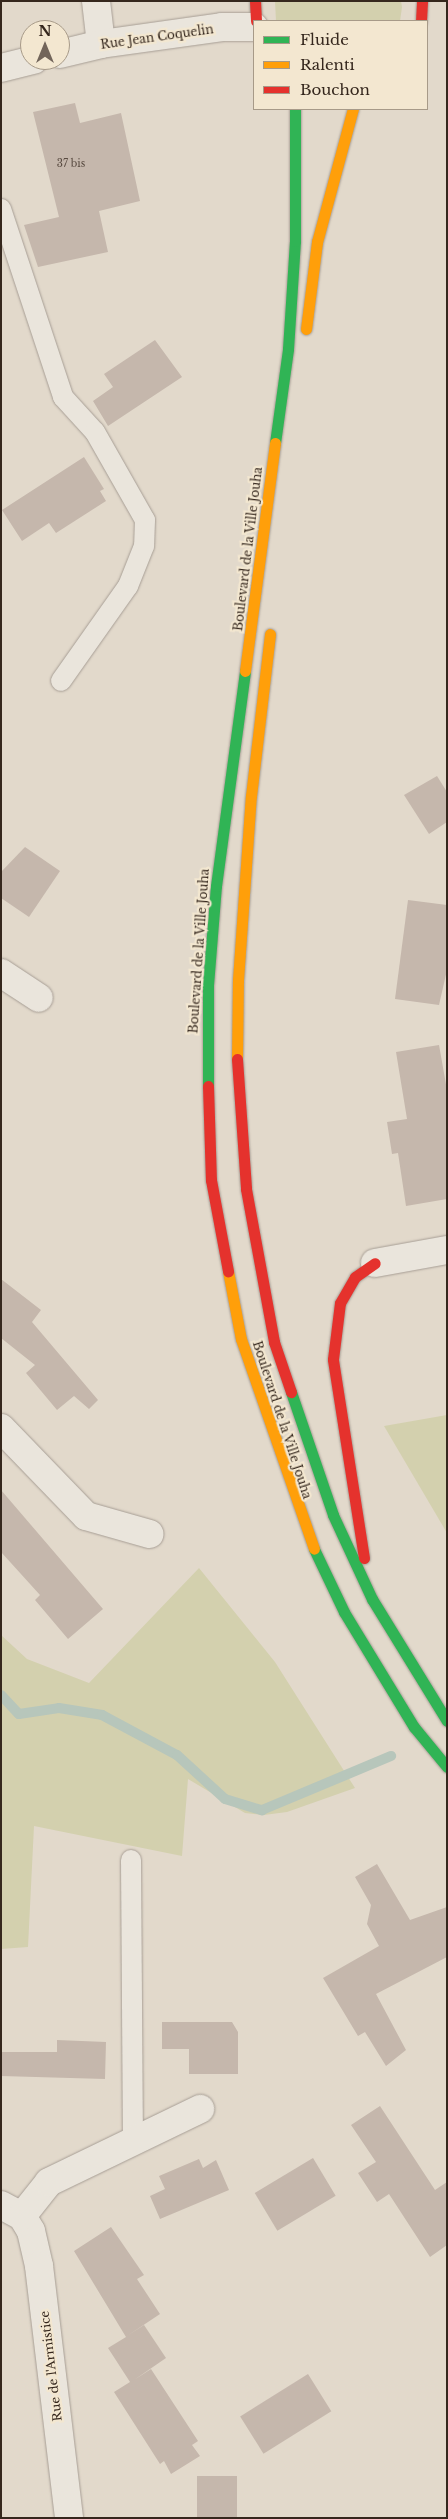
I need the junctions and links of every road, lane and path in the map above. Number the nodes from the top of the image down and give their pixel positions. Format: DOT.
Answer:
graph roads {
  1 [pos="96,1"];
  2 [pos="255,1"];
  3 [pos="422,1"];
  4 [pos="256,20"];
  5 [pos="421,20"];
  6 [pos="253,27"];
  7 [pos="100,44"];
  8 [pos="70,52"];
  9 [pos="20,63"];
  10 [pos="1,68"];
  11 [pos="295,110"];
  12 [pos="353,110"];
  13 [pos="1,210"];
  14 [pos="304,340"];
  15 [pos="272,618"];
  16 [pos="61,681"];
  17 [pos="1,973"];
  18 [pos="39,998"];
  19 [pos="447,1250"];
  20 [pos="375,1263"];
  21 [pos="1,1428"];
  22 [pos="149,1534"];
  23 [pos="372,1599"];
  24 [pos="447,1721"];
  25 [pos="447,1766"];
  26 [pos="131,1860"];
  27 [pos="200,2109"];
  28 [pos="133,2142"];
  29 [pos="12,2211"];
  30 [pos="69,2518"];
  1 -- 7 [label="street"];
  2 -- 4 [label="main road"];
  3 -- 5 [label="main road"];
  6 -- 7 [label="street, Rue Jean Coquelin"];
  7 -- 8 [label="street, Rue Jean Coquelin"];
  9 -- 10 [label="street"];
  11 -- 25 [label="main road, Boulevard de la Ville Jouha"];
  12 -- 14 [label="main road"];
  13 -- 16 [label="lane"];
  15 -- 23 [label="main road, Boulevard de la Ville Jouha"];
  17 -- 18 [label="street"];
  19 -- 20 [label="street"];
  20 -- 23 [label="main road"];
  21 -- 22 [label="street"];
  23 -- 24 [label="main road, Boulevard de la Ville Jouha"];
  26 -- 28 [label="lane"];
  27 -- 28 [label="street"];
  28 -- 29 [label="street"];
  29 -- 30 [label="street, Rue de l'Armistice"];
}
